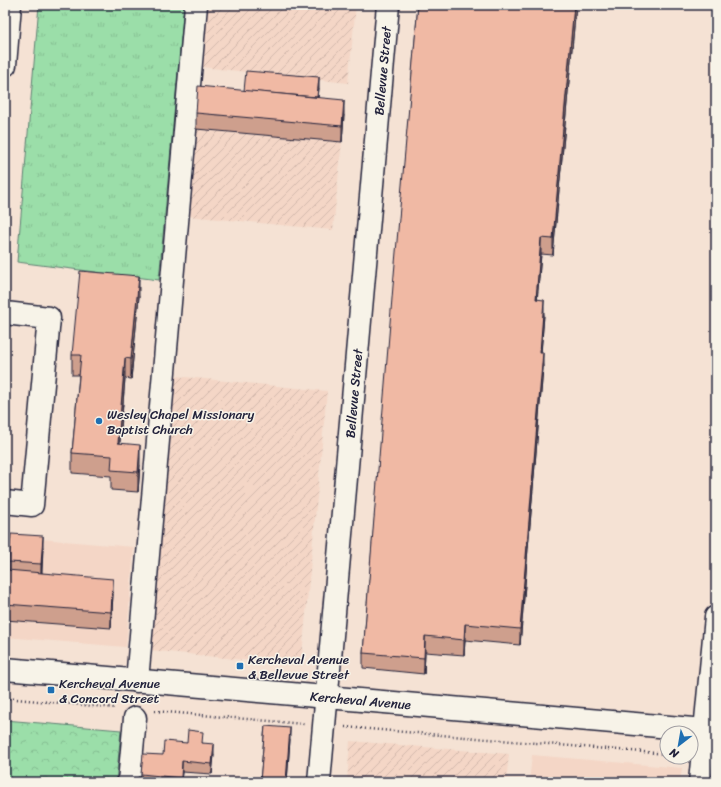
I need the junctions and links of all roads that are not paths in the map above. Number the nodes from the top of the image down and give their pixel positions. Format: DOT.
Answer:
graph roads {
  1 [pos="10,5"];
  2 [pos="196,5"];
  3 [pos="388,5"];
  4 [pos="5,65"];
  5 [pos="5,312"];
  6 [pos="5,502"];
  7 [pos="716,617"];
  8 [pos="5,669"];
  9 [pos="137,681"];
  10 [pos="326,697"];
  11 [pos="129,713"];
  12 [pos="710,730"];
  13 [pos="129,782"];
  14 [pos="320,782"];
  15 [pos="700,782"];
  1 -- 4 [label="street"];
  2 -- 9 [label="street"];
  3 -- 10 [label="street, Bellevue Street"];
  5 -- 6 [label="street"];
  7 -- 12 [label="street"];
  8 -- 9 [label="street, Kercheval Avenue"];
  9 -- 10 [label="street, Kercheval Avenue"];
  10 -- 12 [label="street, Kercheval Avenue"];
  10 -- 14 [label="street, Bellevue Street"];
  11 -- 13 [label="street"];
  12 -- 15 [label="street"];
}
